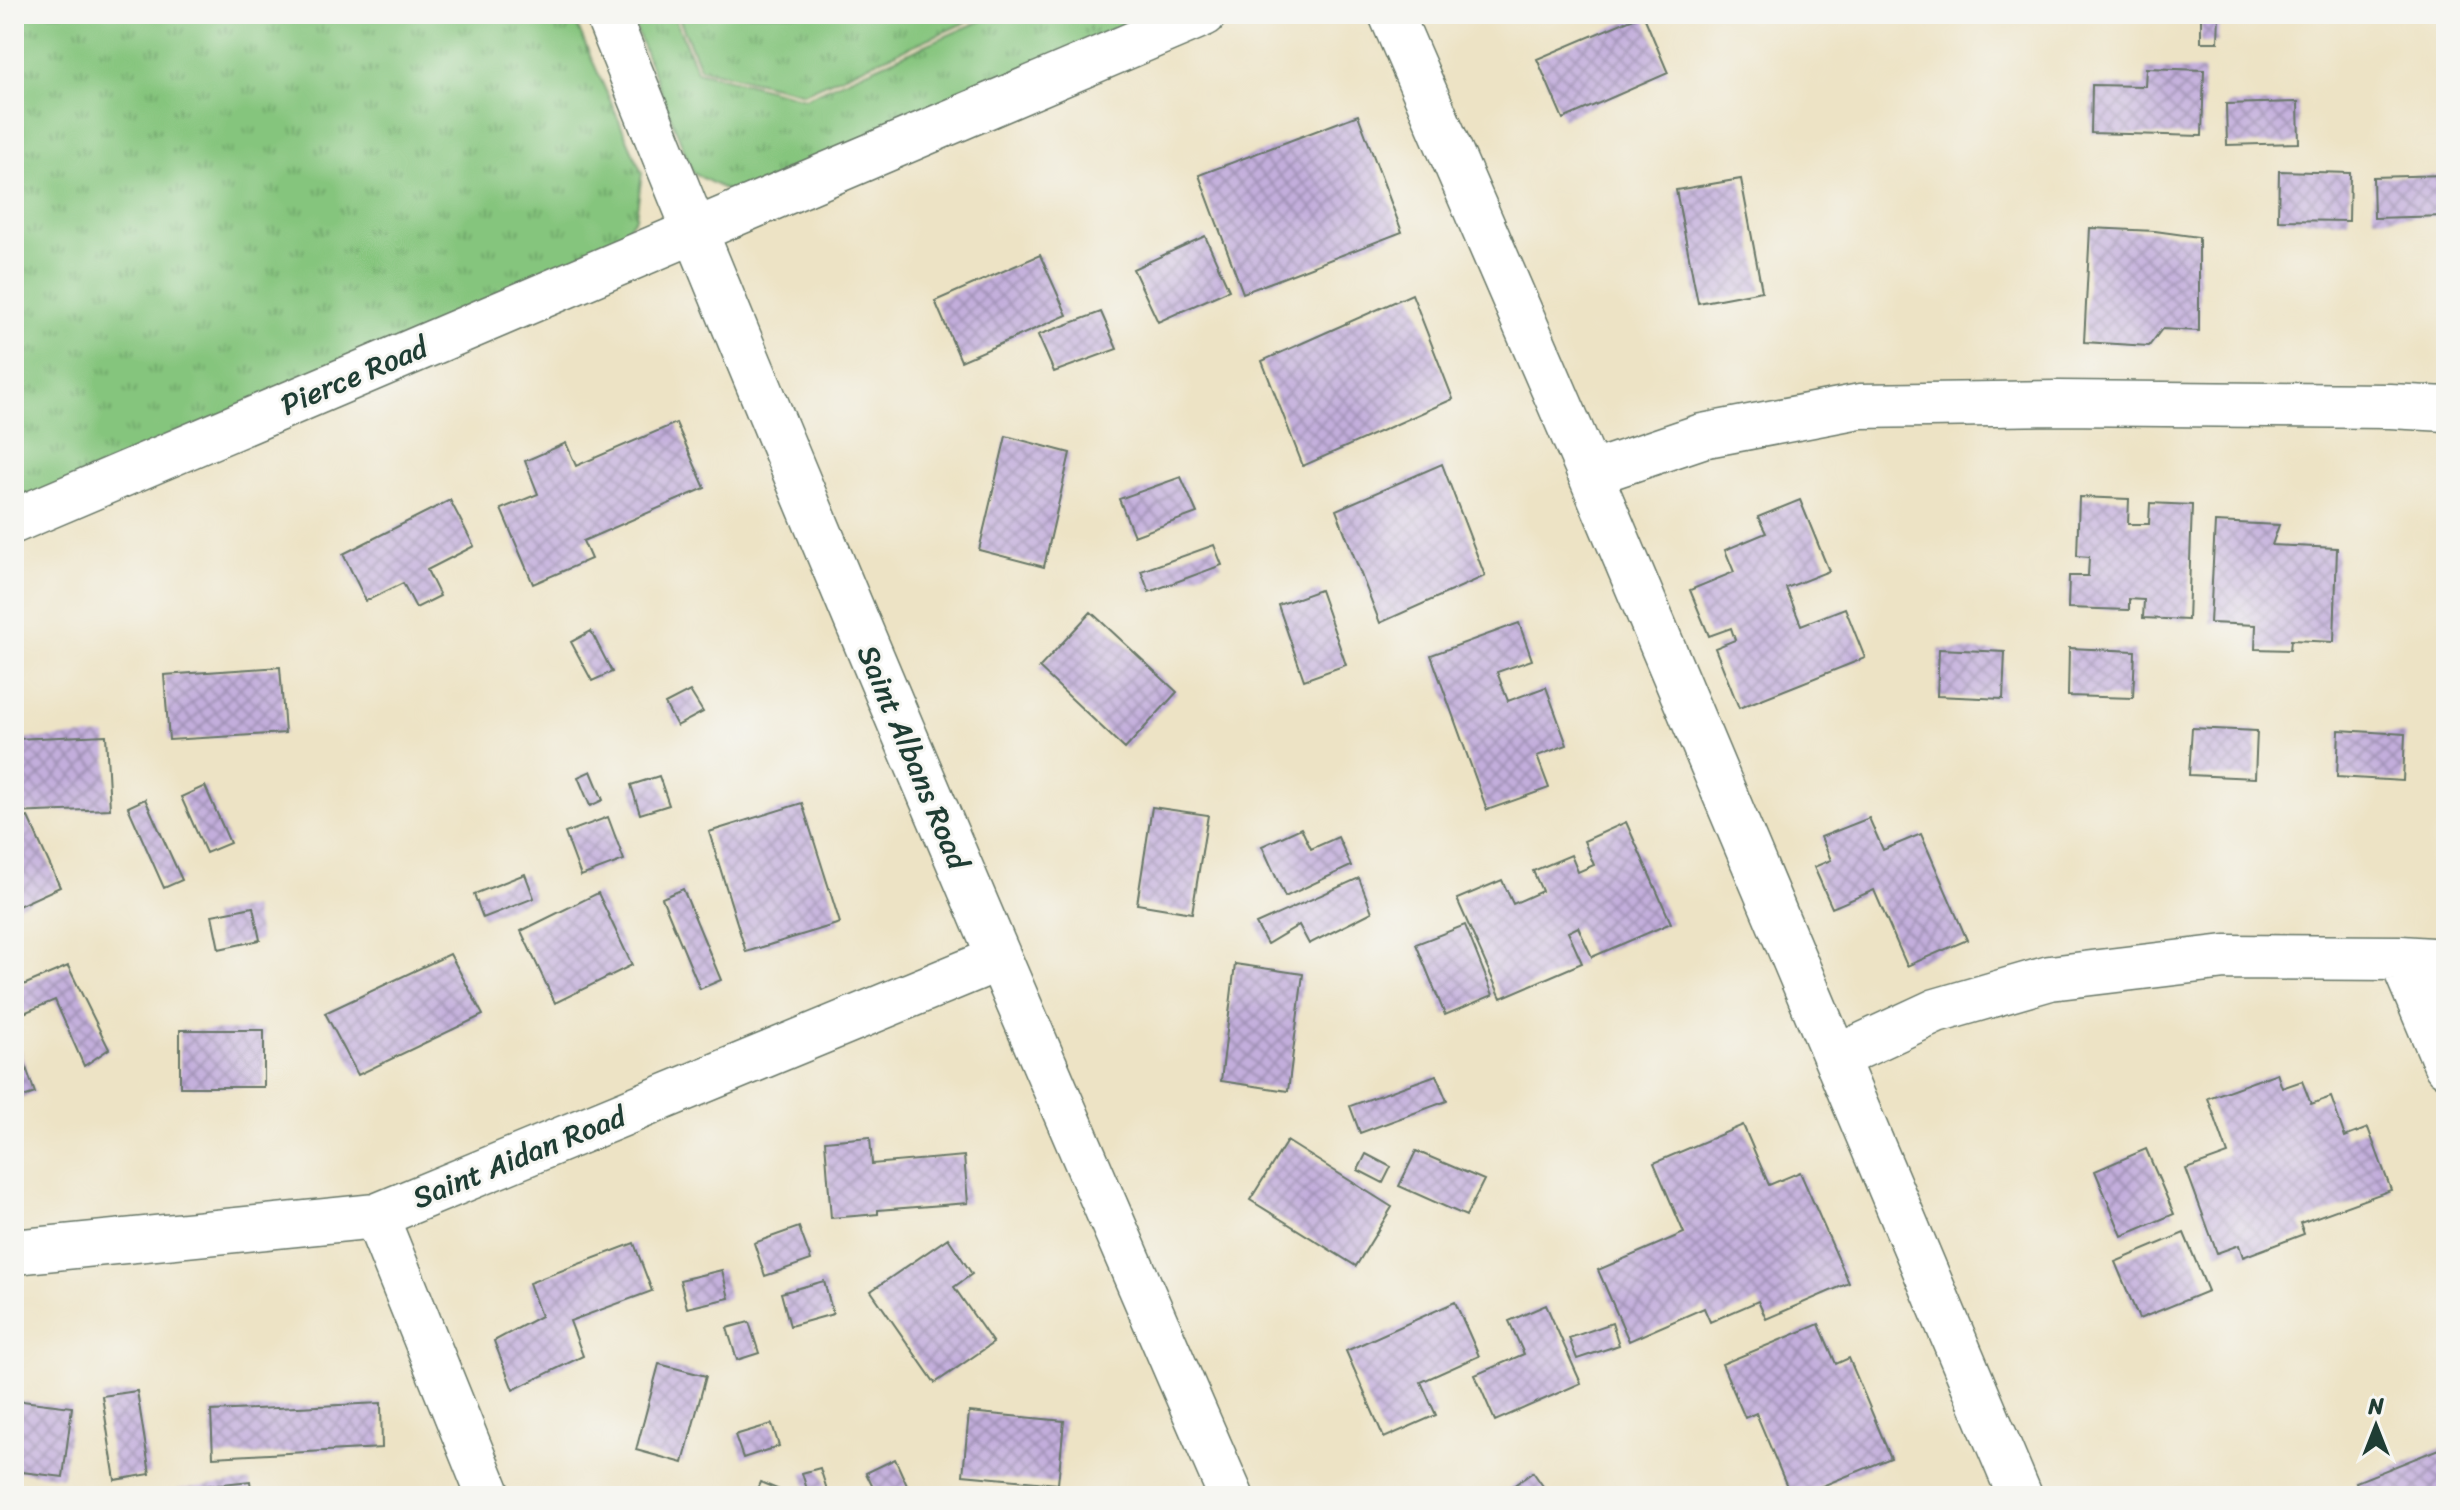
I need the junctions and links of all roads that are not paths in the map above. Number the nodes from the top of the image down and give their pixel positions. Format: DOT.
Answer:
graph roads {
  1 [pos="607,14"];
  2 [pos="1204,14"];
  3 [pos="1391,14"];
  4 [pos="694,231"];
  5 [pos="2446,409"];
  6 [pos="1590,474"];
  7 [pos="14,521"];
  8 [pos="2401,958"];
  9 [pos="998,959"];
  10 [pos="2446,961"];
  11 [pos="1837,1057"];
  12 [pos="2446,1065"];
  13 [pos="376,1216"];
  14 [pos="14,1252"];
  15 [pos="489,1496"];
  16 [pos="1231,1496"];
  17 [pos="2020,1496"];
  1 -- 4 [label="street, Saint Albans Road"];
  2 -- 4 [label="street, Pierce Road"];
  3 -- 6 [label="street"];
  4 -- 7 [label="street, Pierce Road"];
  4 -- 9 [label="street, Saint Albans Road"];
  5 -- 6 [label="street"];
  6 -- 11 [label="street"];
  8 -- 10 [label="street"];
  8 -- 11 [label="street"];
  8 -- 12 [label="street"];
  9 -- 13 [label="street, Saint Aidan Road"];
  9 -- 16 [label="street, Saint Albans Road"];
  11 -- 17 [label="street"];
  13 -- 14 [label="street, Saint Aidan Road"];
  13 -- 15 [label="street"];
}
